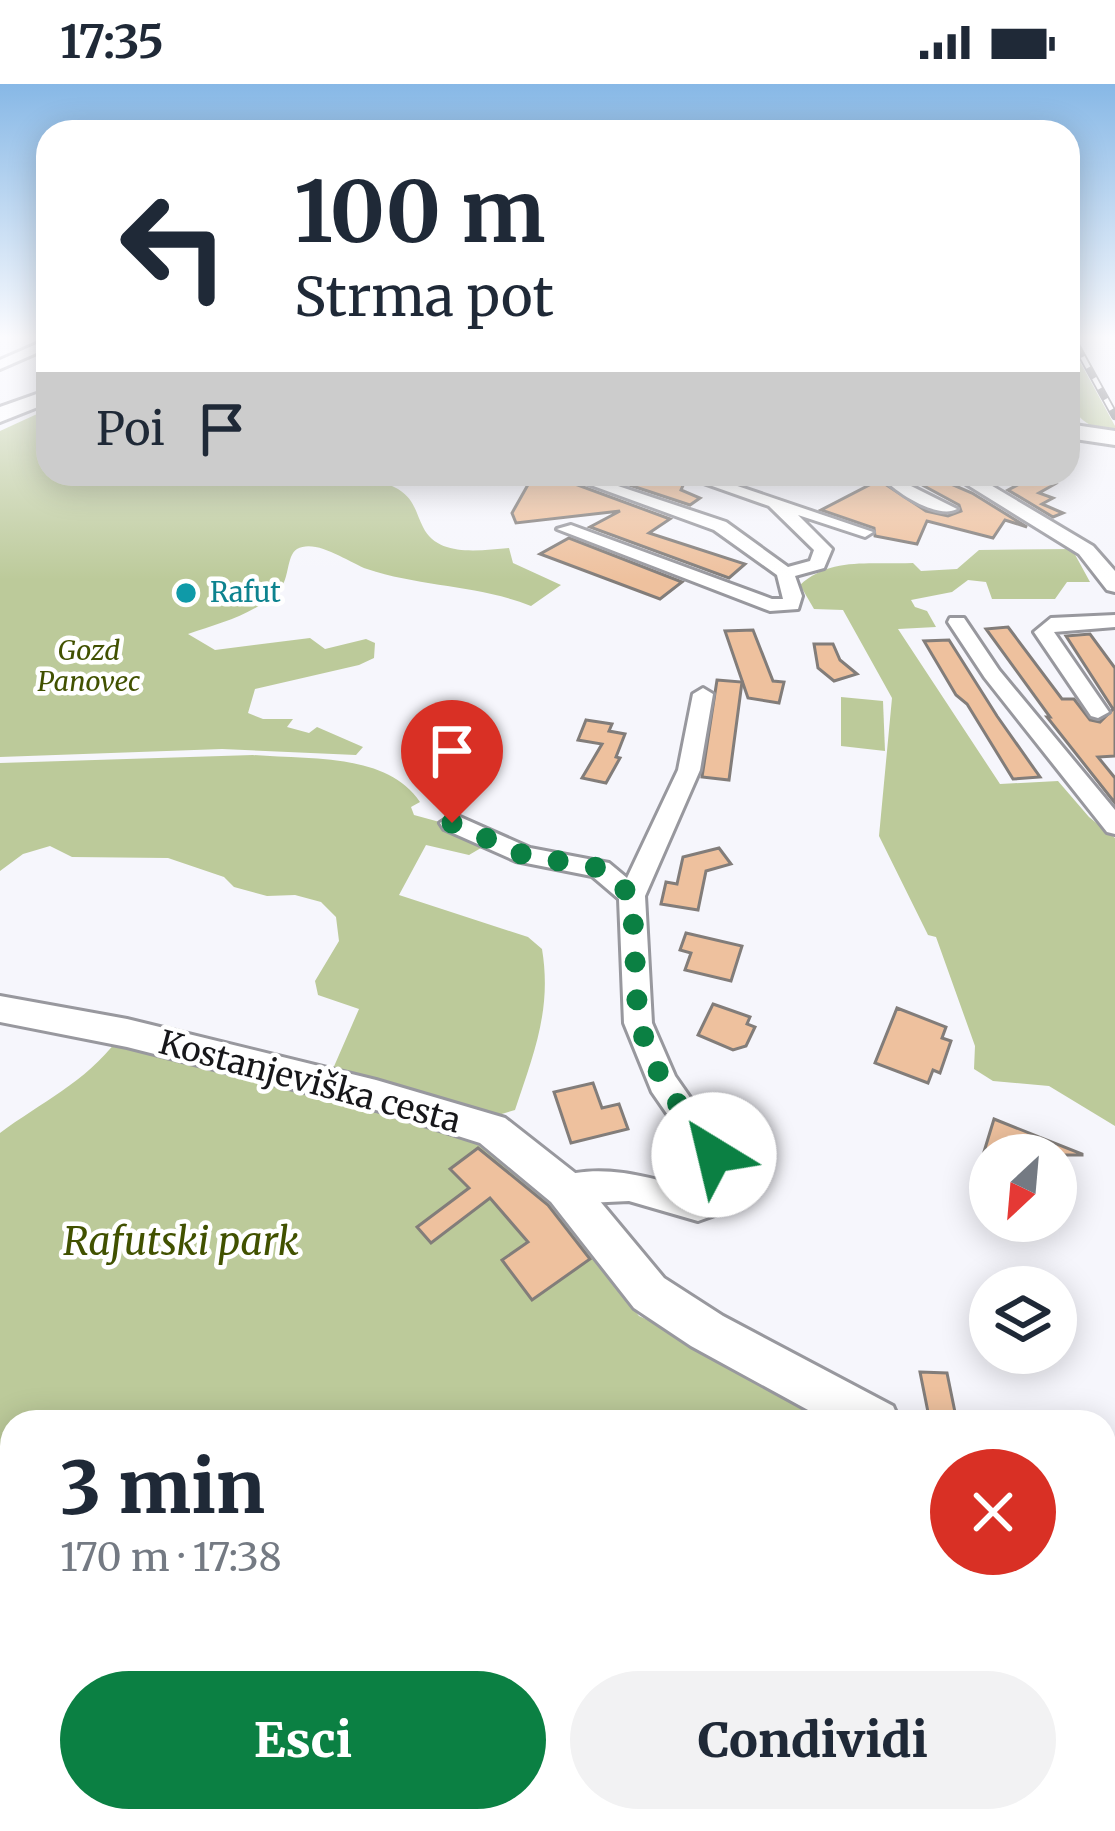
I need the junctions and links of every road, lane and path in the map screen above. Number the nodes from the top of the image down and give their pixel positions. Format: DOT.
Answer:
graph roads {
  1 [pos="1080,433"];
  2 [pos="1115,438"];
  3 [pos="603,486"];
  4 [pos="725,486"];
  5 [pos="900,486"];
  6 [pos="978,486"];
  7 [pos="773,501"];
  8 [pos="950,508"];
  9 [pos="565,529"];
  10 [pos="865,532"];
  11 [pos="785,573"];
  12 [pos="1115,585"];
  13 [pos="1115,621"];
  14 [pos="957,622"];
  15 [pos="704,694"];
  16 [pos="1099,712"];
  17 [pos="452,823"];
  18 [pos="1115,826"];
  19 [pos="632,896"];
  20 [pos="0,1010"];
  21 [pos="565,1189"];
  22 [pos="855,1410"];
  1 -- 2 [label="main road"];
  3 -- 11 [label="street"];
  4 -- 7 [label="street"];
  5 -- 8 [label="street"];
  6 -- 12 [label="street"];
  7 -- 10 [label="street"];
  7 -- 11 [label="street"];
  9 -- 11 [label="street"];
  13 -- 16 [label="street"];
  14 -- 18 [label="street"];
  15 -- 19 [label="street"];
  17 -- 19 [label="street"];
  19 -- 21 [label="street"];
  20 -- 21 [label="street, Kostanjeviška cesta"];
  21 -- 22 [label="street, Kostanjeviška cesta"];
}
